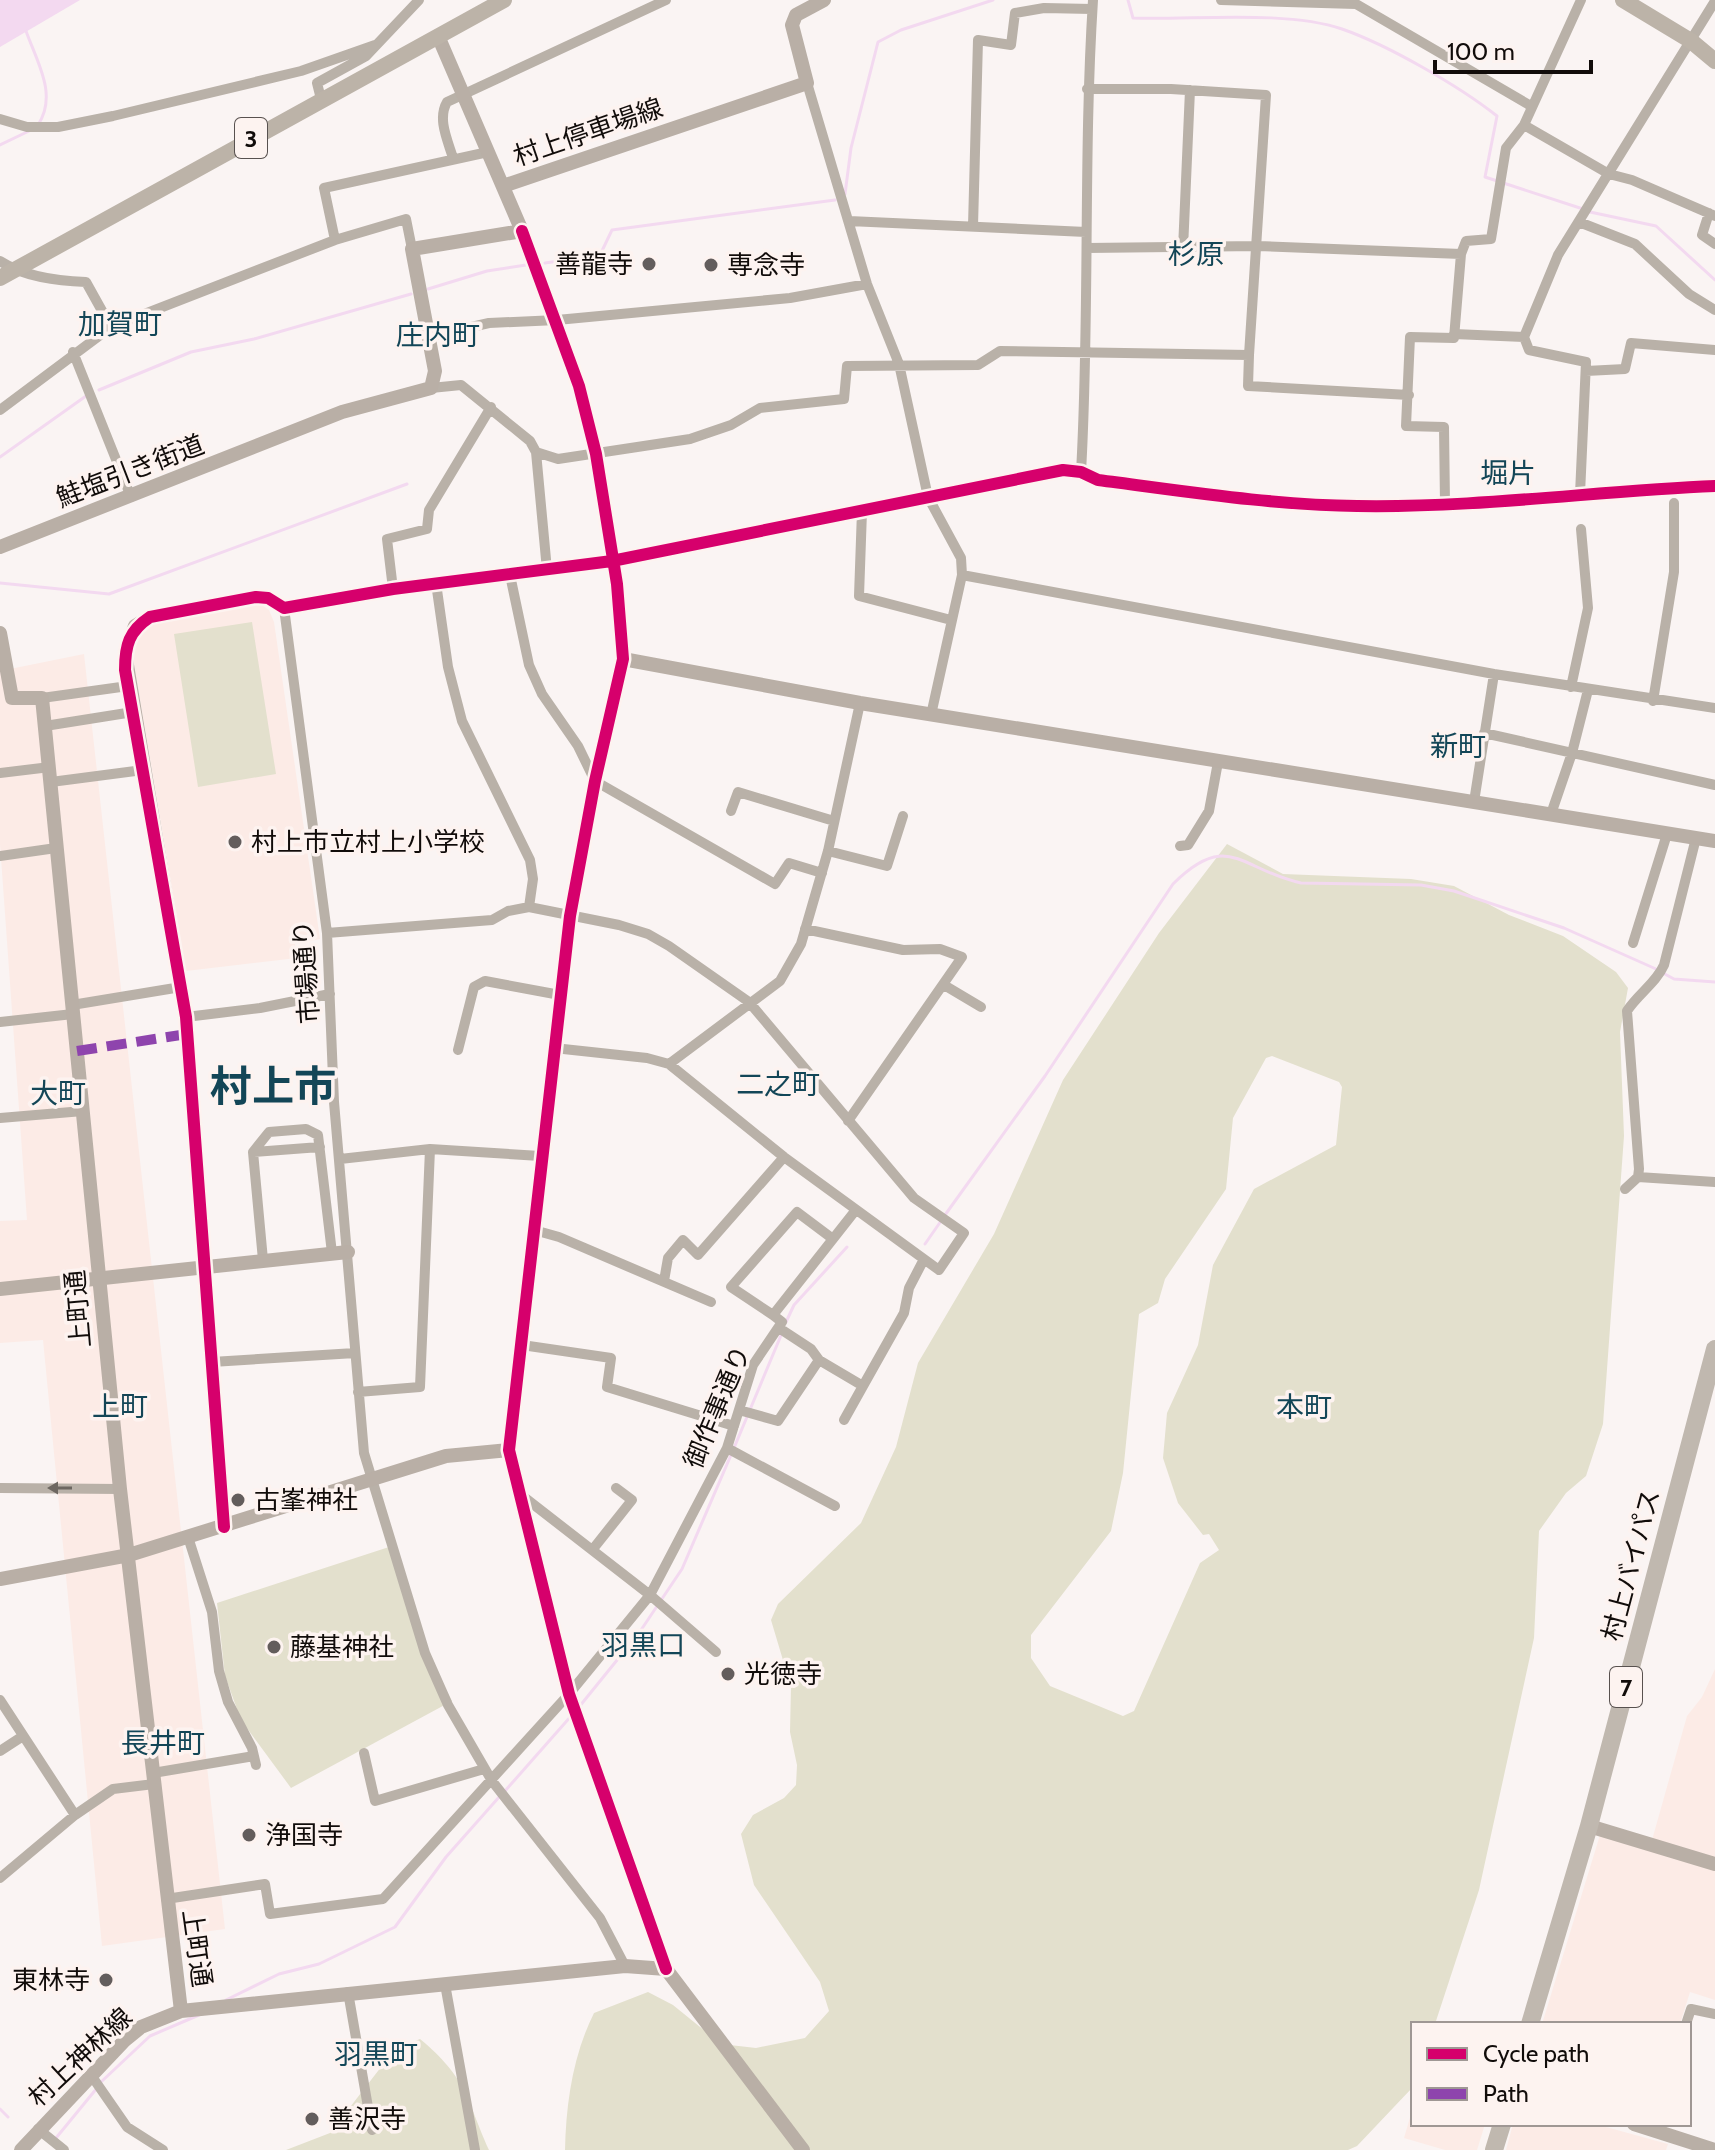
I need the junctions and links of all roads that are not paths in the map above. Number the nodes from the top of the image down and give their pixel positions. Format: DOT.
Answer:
graph roads {
  1 [pos="419,0"];
  2 [pos="504,0"];
  3 [pos="666,0"];
  4 [pos="824,0"];
  5 [pos="1221,0"];
  6 [pos="1581,0"];
  7 [pos="1623,0"];
  8 [pos="1715,1"];
  9 [pos="1356,2"];
  10 [pos="1092,5"];
  11 [pos="438,36"];
  12 [pos="1691,41"];
  13 [pos="375,45"];
  14 [pos="1715,61"];
  15 [pos="807,83"];
  16 [pos="1087,89"];
  17 [pos="1190,90"];
  18 [pos="464,96"];
  19 [pos="321,99"];
  20 [pos="1531,106"];
  21 [pos="0,119"];
  22 [pos="1524,125"];
  23 [pos="488,152"];
  24 [pos="453,158"];
  25 [pos="1609,174"];
  26 [pos="503,186"];
  27 [pos="1712,215"];
  28 [pos="849,221"];
  29 [pos="1579,222"];
  30 [pos="973,226"];
  31 [pos="522,231"];
  32 [pos="1086,232"];
  33 [pos="335,240"];
  34 [pos="1715,244"];
  35 [pos="1258,246"];
  36 [pos="1087,248"];
  37 [pos="412,249"];
  38 [pos="1183,249"];
  39 [pos="1461,254"];
  40 [pos="5,269"];
  41 [pos="867,284"];
  42 [pos="1715,310"];
  43 [pos="557,320"];
  44 [pos="111,327"];
  45 [pos="1454,334"];
  46 [pos="427,337"];
  47 [pos="1524,337"];
  48 [pos="1715,350"];
  49 [pos="73,352"];
  50 [pos="1088,354"];
  51 [pos="1249,355"];
  52 [pos="899,364"];
  53 [pos="1586,371"];
  54 [pos="431,388"];
  55 [pos="1409,395"];
  56 [pos="491,407"];
  57 [pos="0,410"];
  58 [pos="536,452"];
  59 [pos="596,454"];
  60 [pos="1081,472"];
  61 [pos="1715,486"];
  62 [pos="1580,494"];
  63 [pos="131,497"];
  64 [pos="928,497"];
  65 [pos="1674,503"];
  66 [pos="1445,504"];
  67 [pos="862,511"];
  68 [pos="1581,529"];
  69 [pos="0,547"];
  70 [pos="612,561"];
  71 [pos="547,570"];
  72 [pos="510,575"];
  73 [pos="962,575"];
  74 [pos="436,583"];
  75 [pos="393,589"];
  76 [pos="284,608"];
  77 [pos="951,620"];
  78 [pos="0,633"];
  79 [pos="623,659"];
  80 [pos="1494,674"];
  81 [pos="128,686"];
  82 [pos="1571,687"];
  83 [pos="1588,690"];
  84 [pos="42,698"];
  85 [pos="1653,701"];
  86 [pos="860,703"];
  87 [pos="1715,708"];
  88 [pos="133,712"];
  89 [pos="931,715"];
  90 [pos="45,726"];
  91 [pos="1484,733"];
  92 [pos="1572,753"];
  93 [pos="1218,762"];
  94 [pos="143,770"];
  95 [pos="0,773"];
  96 [pos="50,775"];
  97 [pos="595,781"];
  98 [pos="1715,785"];
  99 [pos="1474,802"];
  100 [pos="731,811"];
  101 [pos="1551,814"];
  102 [pos="903,816"];
  103 [pos="834,821"];
  104 [pos="1667,834"];
  105 [pos="1696,838"];
  106 [pos="1715,841"];
  107 [pos="1180,846"];
  108 [pos="56,848"];
  109 [pos="828,851"];
  110 [pos="0,856"];
  111 [pos="822,873"];
  112 [pos="529,907"];
  113 [pos="570,916"];
  114 [pos="805,929"];
  115 [pos="327,933"];
  116 [pos="1633,943"];
  117 [pos="944,985"];
  118 [pos="181,987"];
  119 [pos="330,994"];
  120 [pos="560,995"];
  121 [pos="749,1002"];
  122 [pos="981,1007"];
  123 [pos="73,1010"];
  124 [pos="186,1017"];
  125 [pos="0,1022"];
  126 [pos="554,1048"];
  127 [pos="458,1050"];
  128 [pos="669,1064"];
  129 [pos="83,1111"];
  130 [pos="0,1118"];
  131 [pos="848,1121"];
  132 [pos="320,1147"];
  133 [pos="430,1149"];
  134 [pos="253,1152"];
  135 [pos="540,1156"];
  136 [pos="784,1157"];
  137 [pos="340,1159"];
  138 [pos="1638,1177"];
  139 [pos="1715,1182"];
  140 [pos="1625,1189"];
  141 [pos="855,1211"];
  142 [pos="534,1230"];
  143 [pos="833,1239"];
  144 [pos="348,1252"];
  145 [pos="332,1253"];
  146 [pos="263,1260"];
  147 [pos="923,1261"];
  148 [pos="205,1265"];
  149 [pos="100,1279"];
  150 [pos="664,1281"];
  151 [pos="0,1289"];
  152 [pos="711,1302"];
  153 [pos="773,1315"];
  154 [pos="779,1328"];
  155 [pos="522,1345"];
  156 [pos="1715,1349"];
  157 [pos="355,1353"];
  158 [pos="819,1360"];
  159 [pos="212,1362"];
  160 [pos="863,1386"];
  161 [pos="358,1392"];
  162 [pos="739,1410"];
  163 [pos="844,1420"];
  164 [pos="734,1426"];
  165 [pos="727,1448"];
  166 [pos="509,1450"];
  167 [pos="371,1478"];
  168 [pos="0,1488"];
  169 [pos="616,1488"];
  170 [pos="120,1489"];
  171 [pos="518,1493"];
  172 [pos="835,1506"];
  173 [pos="224,1527"];
  174 [pos="188,1537"];
  175 [pos="593,1549"];
  176 [pos="129,1555"];
  177 [pos="0,1579"];
  178 [pos="650,1595"];
  179 [pos="716,1652"];
  180 [pos="569,1694"];
  181 [pos="0,1700"];
  182 [pos="23,1736"];
  183 [pos="0,1751"];
  184 [pos="364,1753"];
  185 [pos="484,1769"];
  186 [pos="153,1778"];
  187 [pos="492,1781"];
  188 [pos="75,1815"];
  189 [pos="1589,1826"];
  190 [pos="1715,1864"];
  191 [pos="0,1878"];
  192 [pos="166,1899"];
  193 [pos="625,1966"];
  194 [pos="666,1969"];
  195 [pos="445,1984"];
  196 [pos="348,1992"];
  197 [pos="181,2011"];
  198 [pos="1715,2014"];
  199 [pos="1531,2022"];
  200 [pos="1687,2022"];
  201 [pos="91,2075"];
  202 [pos="1501,2126"];
  203 [pos="1653,2127"];
  204 [pos="38,2129"];
  205 [pos="372,2130"];
  206 [pos="21,2150"];
  207 [pos="64,2150"];
  208 [pos="163,2150"];
  209 [pos="475,2150"];
  210 [pos="803,2150"];
  211 [pos="1494,2150"];
  212 [pos="1715,2150"];
  1 -- 13 [label="street"];
  2 -- 11 [label="main road, 3"];
  3 -- 18 [label="street"];
  4 -- 15 [label="street"];
  5 -- 9 [label="street"];
  6 -- 20 [label="street"];
  7 -- 12 [label="main road"];
  8 -- 12 [label="street"];
  9 -- 20 [label="street"];
  10 -- 16 [label="street"];
  10 -- 30 [label="street"];
  11 -- 18 [label="street"];
  11 -- 19 [label="main road, 3"];
  12 -- 14 [label="main road"];
  12 -- 25 [label="street"];
  13 -- 19 [label="street"];
  13 -- 21 [label="street"];
  15 -- 26 [label="street, 村上停車場線"];
  15 -- 28 [label="street"];
  16 -- 17 [label="street"];
  16 -- 32 [label="street"];
  17 -- 35 [label="street"];
  17 -- 38 [label="street"];
  18 -- 23 [label="street"];
  18 -- 24 [label="street"];
  19 -- 40 [label="main road, 3"];
  20 -- 22 [label="street"];
  22 -- 25 [label="street"];
  22 -- 39 [label="street"];
  23 -- 24 [label="street"];
  23 -- 26 [label="street"];
  24 -- 33 [label="street"];
  25 -- 27 [label="street"];
  25 -- 29 [label="street"];
  26 -- 31 [label="street, 村上停車場線"];
  27 -- 34 [label="street"];
  28 -- 30 [label="street"];
  28 -- 41 [label="street"];
  29 -- 42 [label="street"];
  29 -- 47 [label="street"];
  30 -- 32 [label="street"];
  31 -- 37 [label="street"];
  31 -- 43 [label="street, 村上停車場線"];
  32 -- 36 [label="street"];
  33 -- 37 [label="street"];
  33 -- 44 [label="street"];
  35 -- 38 [label="street"];
  35 -- 39 [label="street"];
  35 -- 51 [label="street"];
  36 -- 38 [label="street"];
  36 -- 50 [label="street"];
  37 -- 46 [label="street"];
  39 -- 45 [label="street"];
  40 -- 44 [label="street"];
  41 -- 43 [label="street"];
  41 -- 52 [label="street"];
  43 -- 46 [label="street"];
  43 -- 59 [label="street, 村上停車場線"];
  44 -- 49 [label="street"];
  45 -- 47 [label="street"];
  45 -- 55 [label="street"];
  46 -- 54 [label="street"];
  47 -- 53 [label="street"];
  48 -- 53 [label="street"];
  49 -- 57 [label="street"];
  49 -- 63 [label="street"];
  50 -- 51 [label="street"];
  50 -- 52 [label="street"];
  50 -- 60 [label="street"];
  51 -- 55 [label="street"];
  52 -- 59 [label="street"];
  52 -- 64 [label="street"];
  53 -- 62 [label="street"];
  54 -- 56 [label="street"];
  54 -- 63 [label="street, 鮭塩引き街道"];
  55 -- 66 [label="street"];
  56 -- 58 [label="street"];
  56 -- 75 [label="street"];
  58 -- 59 [label="street"];
  58 -- 71 [label="street"];
  59 -- 70 [label="street, 村上停車場線"];
  60 -- 64 [label="street"];
  60 -- 66 [label="street"];
  61 -- 62 [label="street"];
  62 -- 66 [label="street"];
  63 -- 69 [label="street, 鮭塩引き街道"];
  64 -- 67 [label="street"];
  64 -- 73 [label="street"];
  65 -- 85 [label="street"];
  67 -- 70 [label="street"];
  67 -- 77 [label="street"];
  68 -- 82 [label="street"];
  70 -- 71 [label="street"];
  70 -- 79 [label="street, 村上停車場線"];
  71 -- 72 [label="street"];
  72 -- 74 [label="street"];
  72 -- 97 [label="street"];
  73 -- 77 [label="street"];
  73 -- 80 [label="street"];
  74 -- 75 [label="street"];
  74 -- 112 [label="street"];
  75 -- 76 [label="street"];
  76 -- 81 [label="street"];
  76 -- 115 [label="street, 市場通り"];
  77 -- 89 [label="street"];
  78 -- 84 [label="street"];
  79 -- 86 [label="street"];
  79 -- 97 [label="street, 村上停車場線"];
  80 -- 82 [label="street"];
  80 -- 91 [label="street"];
  81 -- 84 [label="street"];
  81 -- 88 [label="street"];
  82 -- 83 [label="street"];
  83 -- 85 [label="street"];
  83 -- 92 [label="street"];
  84 -- 90 [label="street, 上町通"];
  85 -- 87 [label="street"];
  86 -- 89 [label="street"];
  86 -- 103 [label="street"];
  88 -- 90 [label="street"];
  88 -- 94 [label="street"];
  89 -- 93 [label="street"];
  90 -- 96 [label="street, 上町通"];
  91 -- 92 [label="street"];
  91 -- 99 [label="street"];
  92 -- 98 [label="street"];
  92 -- 101 [label="street"];
  93 -- 99 [label="street"];
  93 -- 107 [label="street"];
  94 -- 96 [label="street"];
  94 -- 118 [label="street"];
  95 -- 96 [label="street"];
  96 -- 108 [label="street, 上町通"];
  97 -- 111 [label="street"];
  97 -- 113 [label="street, 村上停車場線"];
  99 -- 101 [label="street"];
  100 -- 103 [label="street"];
  101 -- 104 [label="street"];
  102 -- 109 [label="street"];
  103 -- 109 [label="street"];
  104 -- 105 [label="street"];
  104 -- 116 [label="street"];
  105 -- 106 [label="street"];
  105 -- 138 [label="street"];
  108 -- 110 [label="street"];
  108 -- 123 [label="street, 上町通"];
  109 -- 111 [label="street"];
  111 -- 114 [label="street"];
  112 -- 113 [label="street"];
  112 -- 115 [label="street"];
  113 -- 120 [label="street, 村上停車場線"];
  113 -- 121 [label="street"];
  114 -- 117 [label="street"];
  114 -- 121 [label="street"];
  115 -- 119 [label="street, 市場通り"];
  117 -- 122 [label="street"];
  117 -- 131 [label="street"];
  118 -- 123 [label="street"];
  118 -- 124 [label="street"];
  119 -- 124 [label="street"];
  119 -- 137 [label="street, 市場通り"];
  120 -- 126 [label="street, 村上停車場線"];
  120 -- 127 [label="street"];
  121 -- 128 [label="street"];
  121 -- 131 [label="street"];
  123 -- 125 [label="street"];
  123 -- 129 [label="street, 上町通"];
  124 -- 148 [label="street"];
  126 -- 128 [label="street"];
  126 -- 135 [label="street, 村上停車場線"];
  128 -- 136 [label="street"];
  129 -- 130 [label="street"];
  129 -- 149 [label="street, 上町通"];
  131 -- 147 [label="street"];
  132 -- 134 [label="street"];
  132 -- 134 [label="street"];
  132 -- 145 [label="street"];
  133 -- 135 [label="street"];
  133 -- 137 [label="street"];
  133 -- 161 [label="street"];
  134 -- 146 [label="street"];
  135 -- 142 [label="street, 村上停車場線"];
  136 -- 141 [label="street"];
  136 -- 150 [label="street"];
  137 -- 144 [label="street, 市場通り"];
  138 -- 139 [label="street"];
  138 -- 140 [label="street"];
  141 -- 143 [label="street"];
  141 -- 147 [label="street"];
  142 -- 150 [label="street"];
  142 -- 155 [label="street, 村上停車場線"];
  143 -- 153 [label="street"];
  143 -- 153 [label="street"];
  144 -- 145 [label="street"];
  144 -- 157 [label="street, 市場通り"];
  145 -- 146 [label="street"];
  146 -- 148 [label="street"];
  147 -- 160 [label="street"];
  148 -- 149 [label="street"];
  148 -- 159 [label="street"];
  149 -- 151 [label="street"];
  149 -- 170 [label="street, 上町通"];
  150 -- 152 [label="street"];
  153 -- 154 [label="street, 御作事通り"];
  154 -- 158 [label="street"];
  154 -- 162 [label="street, 御作事通り"];
  155 -- 164 [label="street"];
  155 -- 166 [label="street, 村上停車場線"];
  156 -- 189 [label="highway, 村上バイパス / 7"];
  157 -- 159 [label="street"];
  157 -- 161 [label="street, 市場通り"];
  158 -- 160 [label="street"];
  158 -- 162 [label="street"];
  159 -- 173 [label="street"];
  160 -- 163 [label="street"];
  161 -- 167 [label="street, 市場通り"];
  162 -- 164 [label="street, 御作事通り"];
  164 -- 165 [label="street, 御作事通り"];
  165 -- 172 [label="street"];
  165 -- 178 [label="street, 御作事通り"];
  166 -- 167 [label="street"];
  166 -- 171 [label="street, 村上停車場線"];
  167 -- 173 [label="street"];
  167 -- 185 [label="street, 市場通り"];
  170 -- 168 [label="street, one-way"];
  169 -- 175 [label="street"];
  170 -- 176 [label="street, 上町通"];
  171 -- 175 [label="street"];
  171 -- 180 [label="street, 村上停車場線"];
  173 -- 174 [label="street"];
  174 -- 176 [label="street"];
  174 -- 186 [label="street"];
  175 -- 178 [label="street"];
  176 -- 177 [label="street"];
  176 -- 186 [label="street, 上町通"];
  178 -- 179 [label="street"];
  178 -- 180 [label="street, 御作事通り"];
  180 -- 187 [label="street, 御作事通り"];
  180 -- 194 [label="street, 村上停車場線"];
  181 -- 182 [label="street"];
  182 -- 183 [label="street"];
  182 -- 188 [label="street"];
  184 -- 185 [label="street"];
  185 -- 187 [label="street, 市場通り"];
  186 -- 188 [label="street"];
  186 -- 192 [label="street, 上町通"];
  187 -- 192 [label="street, 御作事通り"];
  187 -- 193 [label="street, 市場通り"];
  188 -- 191 [label="street"];
  189 -- 190 [label="street"];
  189 -- 199 [label="highway, 村上バイパス / 7"];
  192 -- 197 [label="street, 上町通"];
  193 -- 194 [label="street, 村上神林線"];
  193 -- 195 [label="street, 村上神林線"];
  194 -- 210 [label="street, 村上停車場線"];
  195 -- 196 [label="street, 村上神林線"];
  195 -- 209 [label="street"];
  196 -- 197 [label="street, 村上神林線"];
  196 -- 205 [label="street"];
  197 -- 201 [label="street, 村上神林線"];
  198 -- 200 [label="street"];
  201 -- 204 [label="street, 村上神林線"];
  201 -- 208 [label="street"];
  202 -- 211 [label="highway"];
  203 -- 212 [label="street"];
  204 -- 206 [label="street, 村上神林線"];
  204 -- 207 [label="street"];
}
